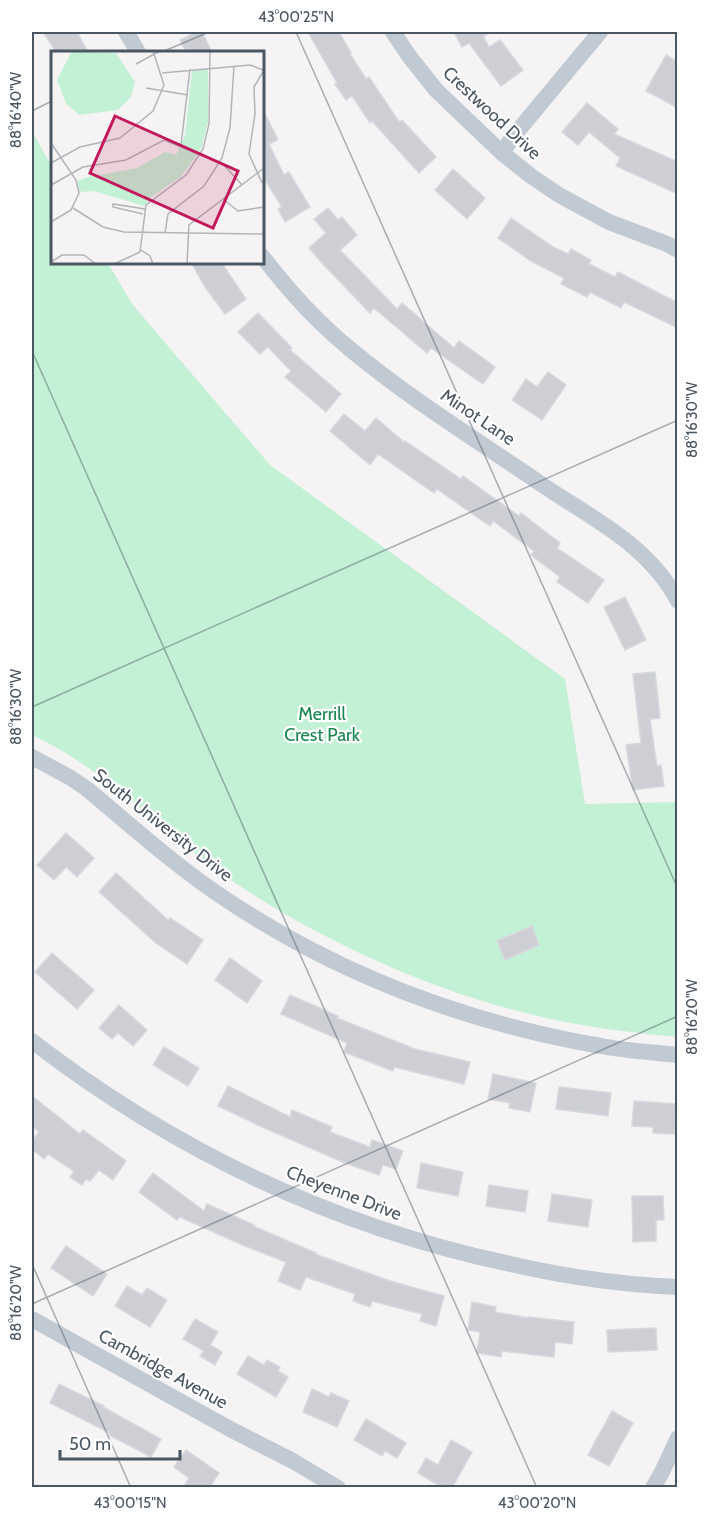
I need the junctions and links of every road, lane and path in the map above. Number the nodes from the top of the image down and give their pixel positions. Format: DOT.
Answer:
graph roads {
  1 [pos="126,32"];
  2 [pos="393,32"];
  3 [pos="600,32"];
  4 [pos="137,51"];
  5 [pos="502,153"];
  6 [pos="678,250"];
  7 [pos="264,259"];
  8 [pos="678,601"];
  9 [pos="32,757"];
  10 [pos="32,1041"];
  11 [pos="678,1055"];
  12 [pos="678,1287"];
  13 [pos="32,1319"];
  14 [pos="678,1438"];
  15 [pos="338,1488"];
  16 [pos="653,1488"];
  1 -- 4 [label="street"];
  2 -- 5 [label="street, Crestwood Drive"];
  3 -- 5 [label="street"];
  5 -- 6 [label="street, Crestwood Drive"];
  7 -- 8 [label="street, Minot Lane"];
  9 -- 11 [label="street, South University Drive"];
  10 -- 12 [label="street, Cheyenne Drive"];
  13 -- 15 [label="street, Cambridge Avenue"];
  14 -- 16 [label="street"];
}
